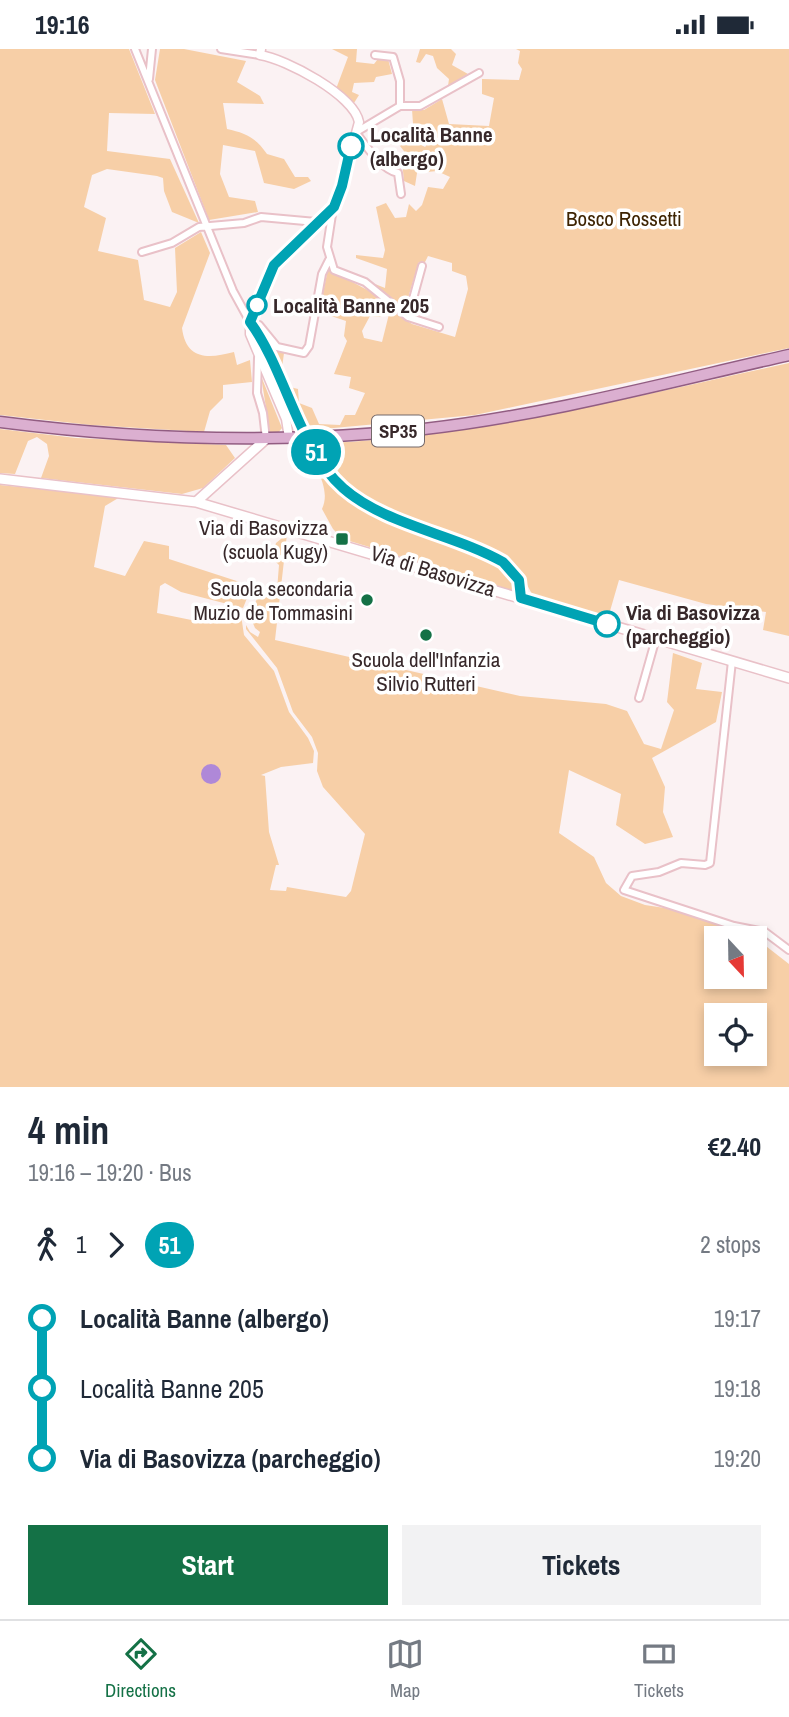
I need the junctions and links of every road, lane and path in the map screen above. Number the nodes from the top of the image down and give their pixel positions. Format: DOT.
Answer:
graph roads {
  1 [pos="135,49"];
  2 [pos="152,49"];
  3 [pos="221,49"];
  4 [pos="261,52"];
  5 [pos="375,55"];
  6 [pos="138,60"];
  7 [pos="150,64"];
  8 [pos="479,73"];
  9 [pos="149,81"];
  10 [pos="400,106"];
  11 [pos="357,112"];
  12 [pos="369,123"];
  13 [pos="358,132"];
  14 [pos="401,194"];
  15 [pos="334,207"];
  16 [pos="316,222"];
  17 [pos="205,226"];
  18 [pos="142,253"];
  19 [pos="329,260"];
  20 [pos="422,266"];
  21 [pos="408,317"];
  22 [pos="250,322"];
  23 [pos="439,327"];
  24 [pos="256,349"];
  25 [pos="789,355"];
  26 [pos="0,422"];
  27 [pos="289,437"];
  28 [pos="266,439"];
  29 [pos="0,479"];
  30 [pos="196,502"];
  31 [pos="521,598"];
  32 [pos="656,638"];
  33 [pos="732,661"];
  34 [pos="789,678"];
  35 [pos="639,698"];
  36 [pos="789,950"];
  1 -- 6 [label="street"];
  2 -- 7 [label="street"];
  3 -- 4 [label="street"];
  4 -- 11 [label="street"];
  5 -- 10 [label="street"];
  6 -- 7 [label="street"];
  6 -- 9 [label="street"];
  7 -- 9 [label="street"];
  8 -- 10 [label="street"];
  9 -- 17 [label="street"];
  10 -- 12 [label="street"];
  11 -- 12 [label="street"];
  11 -- 13 [label="street"];
  12 -- 13 [label="street"];
  13 -- 14 [label="street"];
  13 -- 15 [label="street"];
  15 -- 16 [label="street"];
  15 -- 19 [label="street"];
  16 -- 17 [label="street"];
  16 -- 22 [label="street"];
  17 -- 18 [label="street"];
  17 -- 22 [label="street"];
  19 -- 21 [label="street"];
  19 -- 22 [label="street"];
  20 -- 21 [label="street"];
  21 -- 23 [label="street"];
  22 -- 24 [label="street"];
  22 -- 31 [label="street, bridge"];
  24 -- 27 [label="street"];
  24 -- 28 [label="street"];
  25 -- 27 [label="main road, SP35"];
  26 -- 28 [label="main road, SP35"];
  27 -- 28 [label="main road, SP35"];
  28 -- 30 [label="main road"];
  29 -- 30 [label="main road, Via di Basovizza"];
  30 -- 31 [label="main road, Via di Basovizza"];
  31 -- 32 [label="main road, Via di Basovizza"];
  32 -- 33 [label="main road, Via di Basovizza"];
  32 -- 35 [label="street"];
  33 -- 34 [label="main road, Via di Basovizza"];
  33 -- 36 [label="street"];
}
